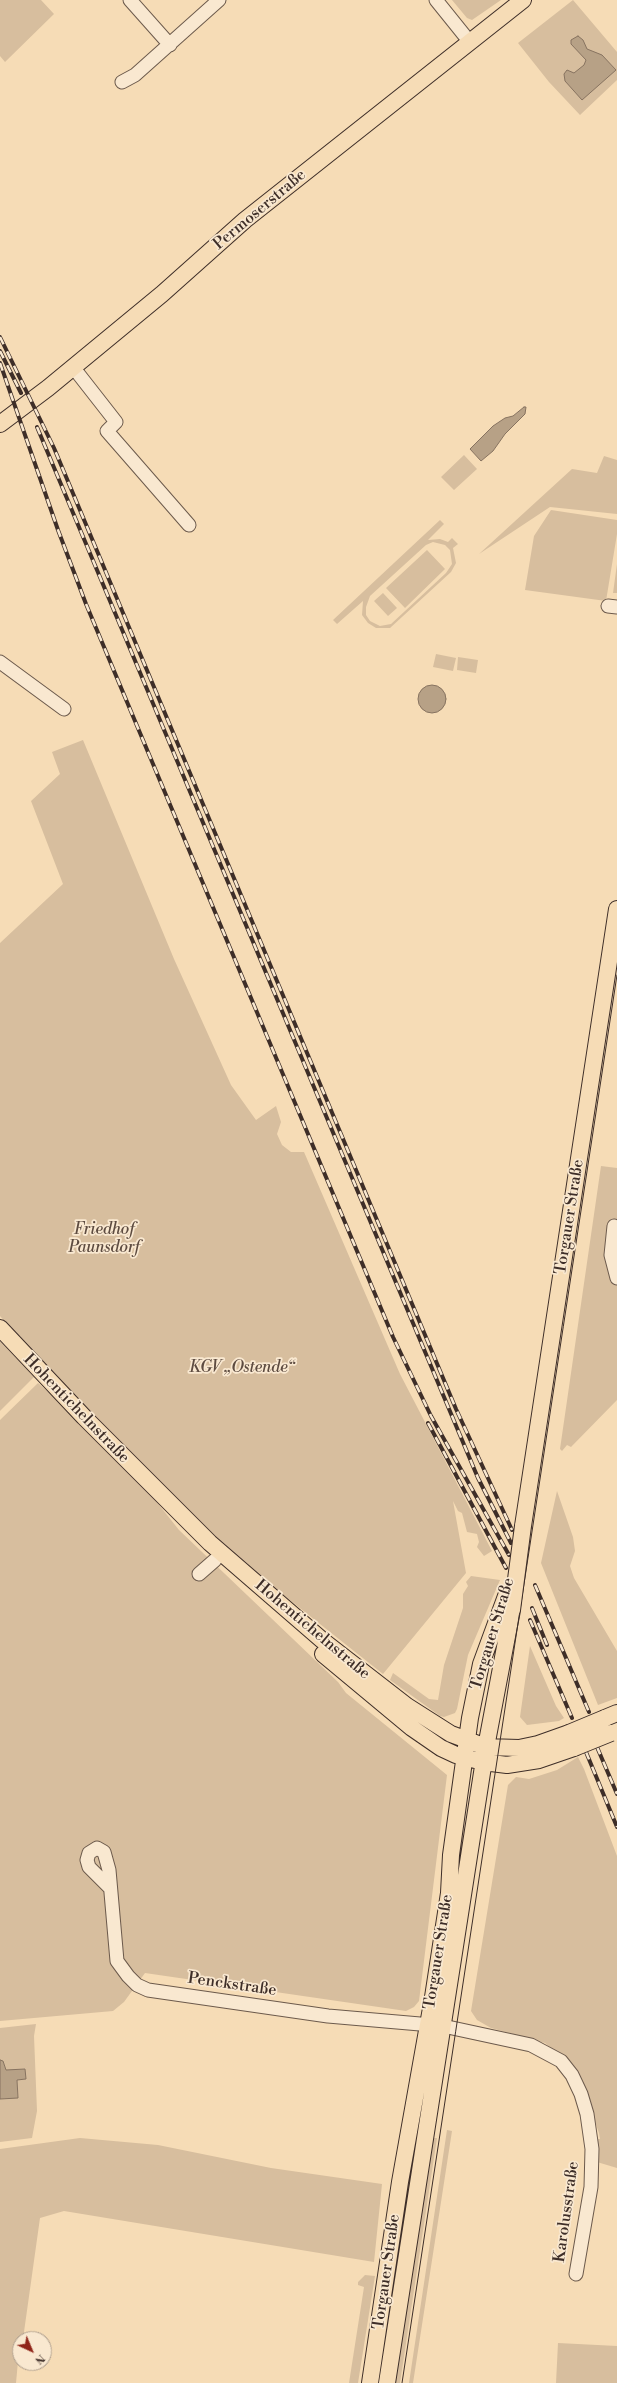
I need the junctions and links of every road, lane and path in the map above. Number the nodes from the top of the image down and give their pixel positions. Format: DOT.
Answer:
graph roads {
  1 [pos="130,0"];
  2 [pos="219,0"];
  3 [pos="436,0"];
  4 [pos="523,0"];
  5 [pos="469,41"];
  6 [pos="170,45"];
  7 [pos="122,82"];
  8 [pos="73,367"];
  9 [pos="0,424"];
  10 [pos="189,525"];
  11 [pos="0,662"];
  12 [pos="64,709"];
  13 [pos="617,909"];
  14 [pos="614,1226"];
  15 [pos="617,1278"];
  16 [pos="0,1328"];
  17 [pos="154,1489"];
  18 [pos="215,1560"];
  19 [pos="199,1574"];
  20 [pos="509,1603"];
  21 [pos="611,1716"];
  22 [pos="614,1732"];
  23 [pos="571,1740"];
  24 [pos="467,1741"];
  25 [pos="484,1755"];
  26 [pos="464,1758"];
  27 [pos="109,1887"];
  28 [pos="435,2025"];
  29 [pos="576,2274"];
  30 [pos="370,2383"];
  31 [pos="387,2383"];
  1 -- 6 [label="street"];
  2 -- 6 [label="street"];
  3 -- 5 [label="street"];
  4 -- 5 [label="main road, Permoserstraße"];
  5 -- 8 [label="main road, Permoserstraße"];
  6 -- 7 [label="street"];
  8 -- 9 [label="main road, Permoserstraße"];
  8 -- 10 [label="street"];
  11 -- 12 [label="street"];
  13 -- 20 [label="main road, Torgauer Straße, bridge"];
  14 -- 15 [label="street"];
  16 -- 17 [label="main road, Hohentichelnstraße"];
  17 -- 18 [label="main road, Hohentichelnstraße"];
  17 -- 24 [label="main road, Hohentichelnstraße"];
  18 -- 19 [label="street"];
  18 -- 26 [label="main road, Hohentichelnstraße"];
  20 -- 24 [label="main road, Torgauer Straße"];
  20 -- 25 [label="main road, Torgauer Straße"];
  21 -- 23 [label="main road, bridge"];
  22 -- 23 [label="main road, bridge"];
  23 -- 25 [label="main road"];
  24 -- 25 [label="main road, Hohentichelnstraße"];
  24 -- 26 [label="main road, Torgauer Straße"];
  25 -- 26 [label="main road, Hohentichelnstraße"];
  25 -- 28 [label="main road, Torgauer Straße"];
  26 -- 28 [label="main road, Torgauer Straße"];
  27 -- 28 [label="street, Penckstraße"];
  28 -- 29 [label="street, Karolusstraße"];
  28 -- 30 [label="main road, Torgauer Straße"];
  28 -- 31 [label="main road, Torgauer Straße"];
}
